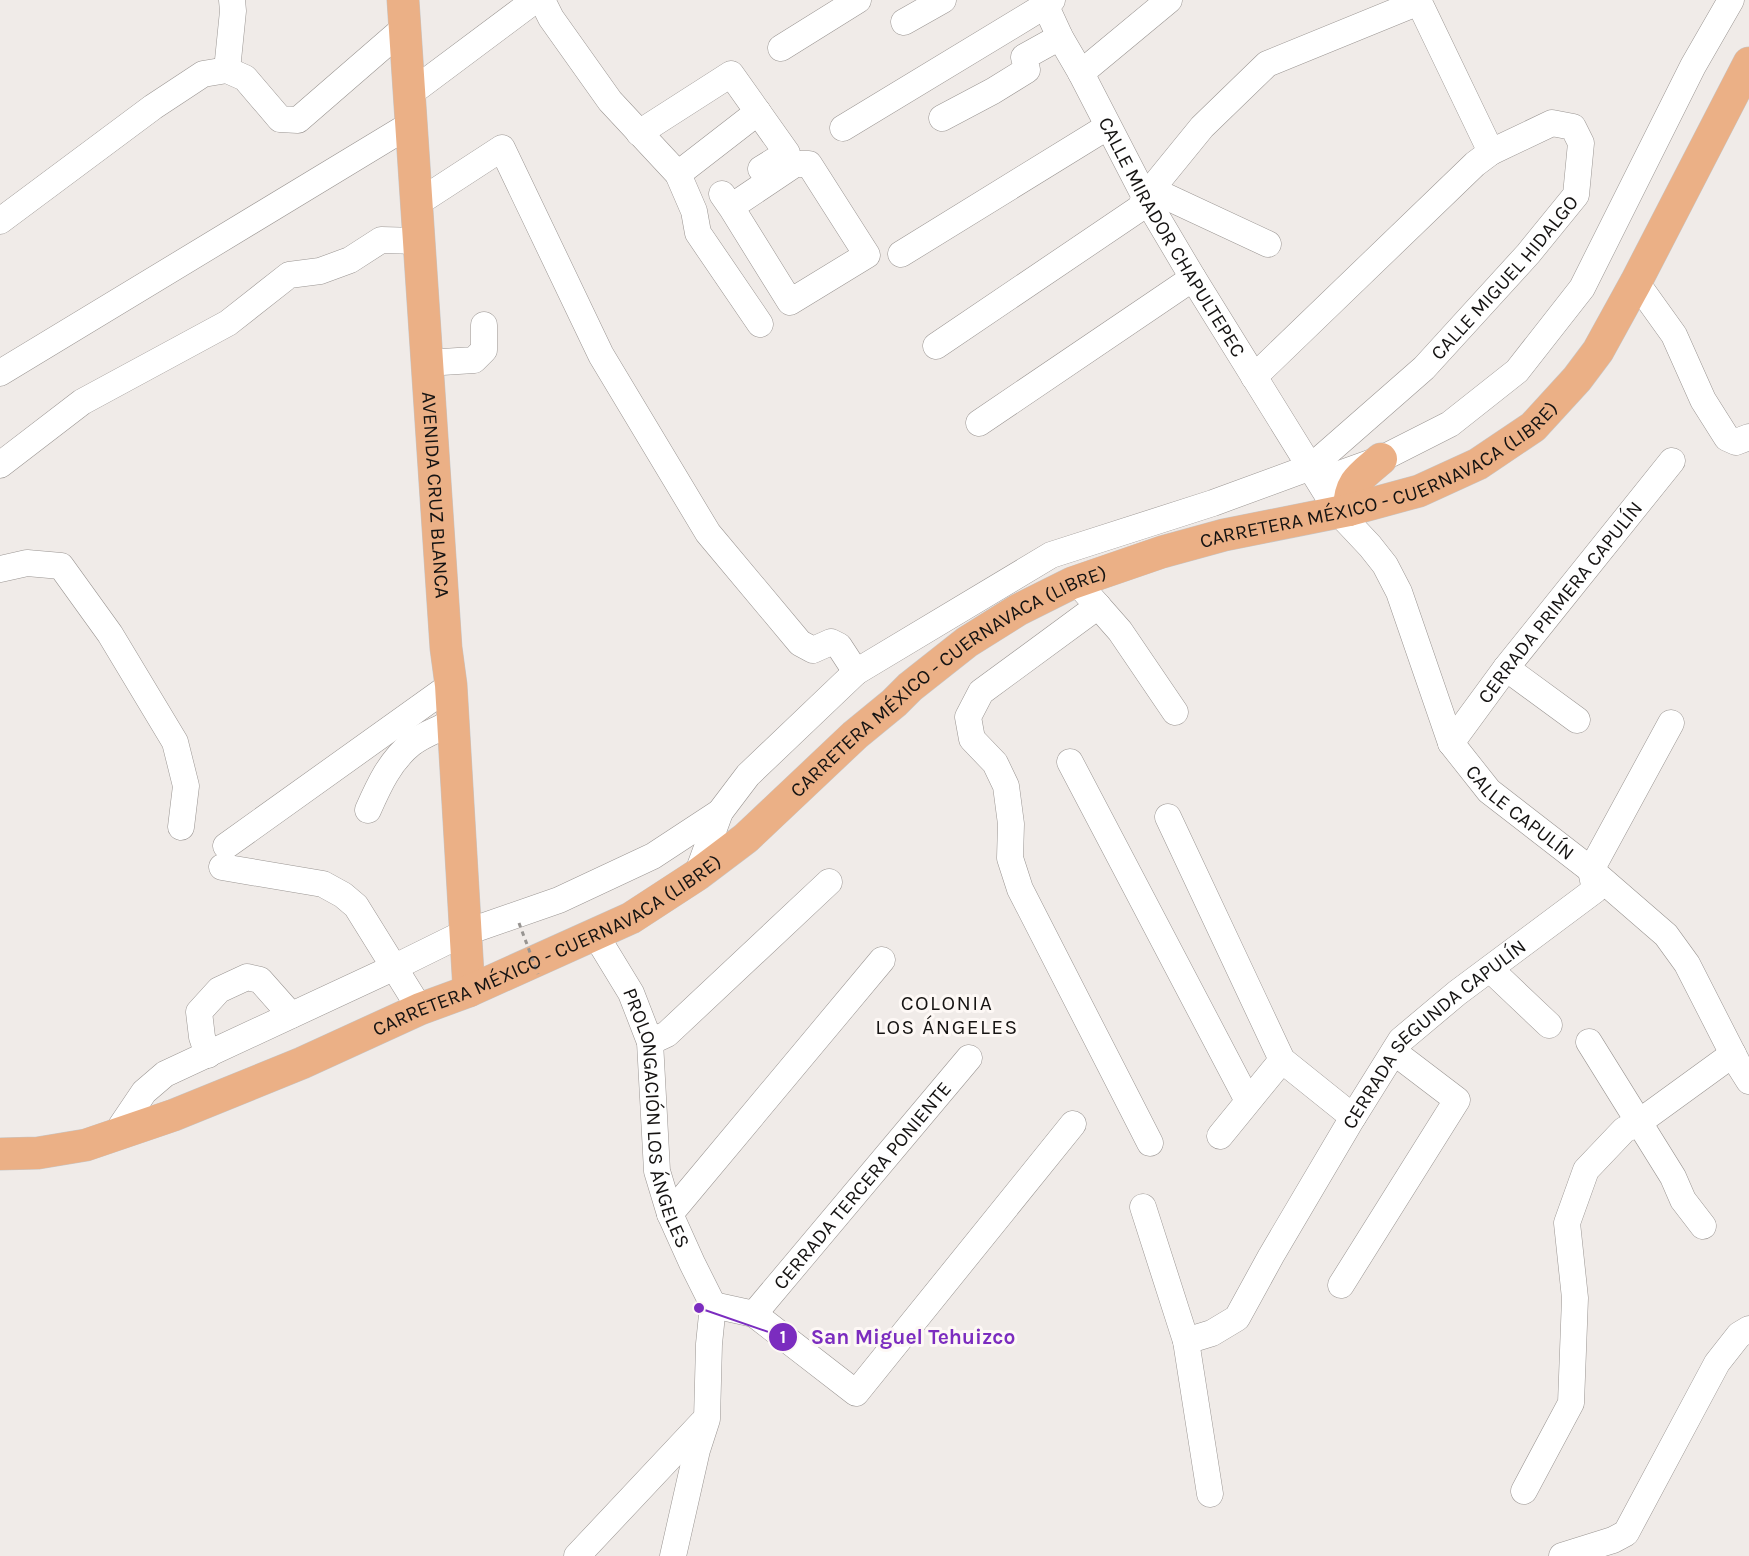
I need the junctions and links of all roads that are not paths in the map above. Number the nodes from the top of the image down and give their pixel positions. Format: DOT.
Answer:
graph roads {
  1 [pos="232,0"];
  2 [pos="535,0"];
  3 [pos="542,0"];
  4 [pos="858,0"];
  5 [pos="943,0"];
  6 [pos="1169,0"];
  7 [pos="1731,0"];
  8 [pos="1418,1"];
  9 [pos="1047,2"];
  10 [pos="403,14"];
  11 [pos="904,22"];
  12 [pos="1060,37"];
  13 [pos="781,48"];
  14 [pos="1749,63"];
  15 [pos="227,70"];
  16 [pos="1081,73"];
  17 [pos="410,109"];
  18 [pos="758,112"];
  19 [pos="942,118"];
  20 [pos="1107,127"];
  21 [pos="843,128"];
  22 [pos="639,133"];
  23 [pos="1491,152"];
  24 [pos="678,174"];
  25 [pos="1149,192"];
  26 [pos="726,201"];
  27 [pos="416,204"];
  28 [pos="694,211"];
  29 [pos="0,221"];
  30 [pos="419,241"];
  31 [pos="1268,244"];
  32 [pos="902,254"];
  33 [pos="1193,278"];
  34 [pos="1636,282"];
  35 [pos="760,324"];
  36 [pos="484,325"];
  37 [pos="936,346"];
  38 [pos="426,363"];
  39 [pos="0,373"];
  40 [pos="1254,377"];
  41 [pos="979,423"];
  42 [pos="1749,437"];
  43 [pos="1381,459"];
  44 [pos="1672,461"];
  45 [pos="0,465"];
  46 [pos="1315,474"];
  47 [pos="1343,511"];
  48 [pos="1,570"];
  49 [pos="1072,584"];
  50 [pos="1098,606"];
  51 [pos="1506,668"];
  52 [pos="856,672"];
  53 [pos="451,685"];
  54 [pos="1175,712"];
  55 [pos="1577,720"];
  56 [pos="453,722"];
  57 [pos="1671,723"];
  58 [pos="1451,743"];
  59 [pos="1070,762"];
  60 [pos="368,810"];
  61 [pos="720,812"];
  62 [pos="1168,817"];
  63 [pos="181,826"];
  64 [pos="1591,870"];
  65 [pos="697,875"];
  66 [pos="830,882"];
  67 [pos="464,933"];
  68 [pos="595,934"];
  69 [pos="882,960"];
  70 [pos="395,967"];
  71 [pos="1491,970"];
  72 [pos="469,991"];
  73 [pos="420,1009"];
  74 [pos="291,1016"];
  75 [pos="1549,1025"];
  76 [pos="650,1042"];
  77 [pos="1589,1042"];
  78 [pos="1394,1052"];
  79 [pos="208,1055"];
  80 [pos="969,1058"];
  81 [pos="1282,1060"];
  82 [pos="1742,1063"];
  83 [pos="1248,1101"];
  84 [pos="1353,1117"];
  85 [pos="1638,1123"];
  86 [pos="1073,1124"];
  87 [pos="115,1135"];
  88 [pos="1220,1136"];
  89 [pos="1150,1143"];
  90 [pos="0,1154"];
  91 [pos="1143,1207"];
  92 [pos="670,1214"];
  93 [pos="1703,1226"];
  94 [pos="1341,1285"];
  95 [pos="713,1305"];
  96 [pos="754,1314"];
  97 [pos="1749,1329"];
  98 [pos="1186,1341"];
  99 [pos="707,1419"];
  100 [pos="1524,1491"];
  101 [pos="1210,1494"];
  102 [pos="577,1556"];
  103 [pos="673,1556"];
  104 [pos="1562,1556"];
  1 -- 15 [label="street"];
  2 -- 17 [label="street"];
  3 -- 22 [label="street"];
  4 -- 13 [label="street"];
  5 -- 11 [label="street"];
  6 -- 16 [label="street"];
  7 -- 43 [label="street"];
  8 -- 23 [label="street"];
  8 -- 25 [label="street"];
  9 -- 12 [label="street, CALLE MIRADOR CHAPULTEPEC"];
  9 -- 21 [label="street"];
  10 -- 15 [label="street"];
  10 -- 17 [label="main road, AVENIDA CRUZ BLANCA"];
  12 -- 16 [label="street, CALLE MIRADOR CHAPULTEPEC"];
  12 -- 19 [label="street"];
  14 -- 34 [label="main road, CARRETERA MÉXICO - CUERNAVACA (LIBRE)"];
  15 -- 29 [label="street"];
  16 -- 20 [label="street, CALLE MIRADOR CHAPULTEPEC"];
  17 -- 27 [label="main road, AVENIDA CRUZ BLANCA"];
  17 -- 39 [label="street"];
  18 -- 22 [label="street"];
  18 -- 24 [label="street"];
  18 -- 26 [label="street"];
  20 -- 25 [label="street, CALLE MIRADOR CHAPULTEPEC"];
  20 -- 32 [label="street"];
  22 -- 24 [label="street"];
  23 -- 40 [label="street, CALLE MIGUEL HIDALGO"];
  23 -- 46 [label="street, CALLE MIGUEL HIDALGO"];
  24 -- 28 [label="street"];
  25 -- 31 [label="street"];
  25 -- 33 [label="street, CALLE MIRADOR CHAPULTEPEC"];
  25 -- 37 [label="street"];
  26 -- 26 [label="street"];
  26 -- 28 [label="street"];
  27 -- 30 [label="main road, AVENIDA CRUZ BLANCA"];
  27 -- 52 [label="street"];
  28 -- 35 [label="street"];
  30 -- 38 [label="main road, AVENIDA CRUZ BLANCA"];
  30 -- 45 [label="street"];
  33 -- 40 [label="street, CALLE MIRADOR CHAPULTEPEC"];
  33 -- 41 [label="street"];
  34 -- 42 [label="street"];
  34 -- 47 [label="main road, CARRETERA MÉXICO - CUERNAVACA (LIBRE)"];
  36 -- 38 [label="street"];
  38 -- 53 [label="main road, AVENIDA CRUZ BLANCA"];
  40 -- 46 [label="street, CALLE MIRADOR CHAPULTEPEC"];
  43 -- 46 [label="street"];
  43 -- 47 [label="main road"];
  44 -- 51 [label="street, CERRADA PRIMERA CAPULÍN"];
  46 -- 47 [label="street, CALLE MIRADOR CHAPULTEPEC"];
  46 -- 52 [label="street"];
  47 -- 49 [label="main road, CARRETERA MÉXICO - CUERNAVACA (LIBRE)"];
  47 -- 58 [label="street, CALLE CAPULÍN"];
  48 -- 63 [label="street"];
  49 -- 50 [label="street"];
  49 -- 65 [label="main road, CARRETERA MÉXICO - CUERNAVACA (LIBRE)"];
  50 -- 54 [label="street"];
  50 -- 89 [label="street"];
  51 -- 55 [label="street"];
  51 -- 58 [label="street, CERRADA PRIMERA CAPULÍN"];
  52 -- 61 [label="street"];
  53 -- 56 [label="main road, AVENIDA CRUZ BLANCA"];
  53 -- 70 [label="street"];
  56 -- 60 [label="street"];
  56 -- 67 [label="main road, AVENIDA CRUZ BLANCA"];
  57 -- 64 [label="street, CERRADA SEGUNDA CAPULÍN"];
  58 -- 64 [label="street, CALLE CAPULÍN"];
  59 -- 83 [label="street"];
  61 -- 65 [label="street"];
  61 -- 67 [label="street"];
  62 -- 81 [label="street"];
  64 -- 71 [label="street, CERRADA SEGUNDA CAPULÍN"];
  64 -- 82 [label="street, CALLE CAPULÍN"];
  65 -- 68 [label="main road, CARRETERA MÉXICO - CUERNAVACA (LIBRE)"];
  66 -- 76 [label="street"];
  67 -- 70 [label="street"];
  67 -- 72 [label="main road, AVENIDA CRUZ BLANCA"];
  68 -- 72 [label="main road, CARRETERA MÉXICO - CUERNAVACA (LIBRE)"];
  68 -- 76 [label="street, PROLONGACIÓN LOS ÁNGELES"];
  69 -- 92 [label="street"];
  70 -- 73 [label="street"];
  70 -- 74 [label="street"];
  71 -- 75 [label="street"];
  71 -- 78 [label="street, CERRADA SEGUNDA CAPULÍN"];
  72 -- 73 [label="main road, CARRETERA MÉXICO - CUERNAVACA (LIBRE)"];
  73 -- 87 [label="main road, CARRETERA MÉXICO - CUERNAVACA (LIBRE)"];
  74 -- 79 [label="street"];
  74 -- 79 [label="street"];
  76 -- 92 [label="street, PROLONGACIÓN LOS ÁNGELES"];
  77 -- 85 [label="street"];
  78 -- 84 [label="street, CERRADA SEGUNDA CAPULÍN"];
  78 -- 94 [label="street"];
  79 -- 87 [label="street"];
  80 -- 96 [label="street, CERRADA TERCERA PONIENTE"];
  81 -- 83 [label="street"];
  81 -- 84 [label="street"];
  82 -- 85 [label="street"];
  83 -- 88 [label="street"];
  84 -- 98 [label="street, CERRADA SEGUNDA CAPULÍN"];
  85 -- 93 [label="street"];
  85 -- 100 [label="street"];
  86 -- 96 [label="street"];
  87 -- 90 [label="main road, CARRETERA MÉXICO - CUERNAVACA (LIBRE)"];
  91 -- 98 [label="street"];
  92 -- 95 [label="street, PROLONGACIÓN LOS ÁNGELES"];
  95 -- 96 [label="street"];
  95 -- 99 [label="street"];
  97 -- 104 [label="street"];
  98 -- 101 [label="street"];
  99 -- 102 [label="street"];
  99 -- 103 [label="street"];
}
